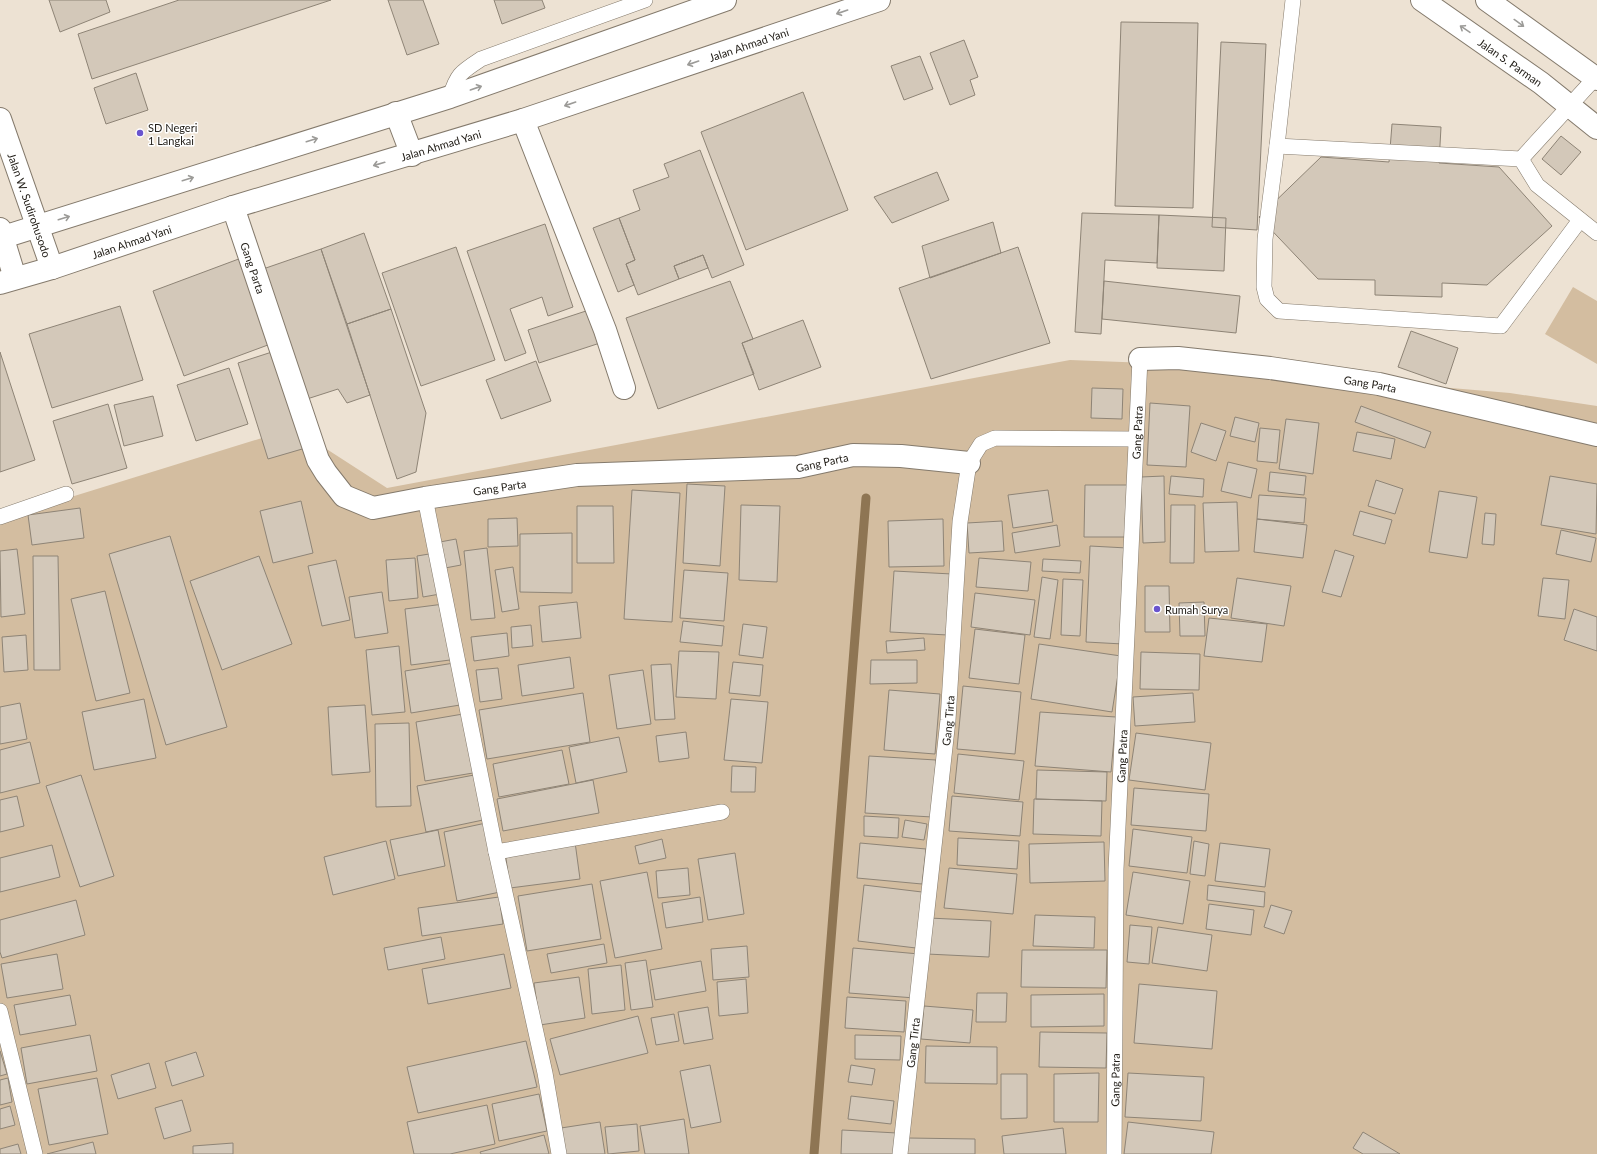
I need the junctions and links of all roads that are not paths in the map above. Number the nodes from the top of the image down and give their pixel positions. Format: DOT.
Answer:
graph roads {
  1 [pos="645,0"];
  2 [pos="725,0"];
  3 [pos="879,0"];
  4 [pos="1293,0"];
  5 [pos="1422,0"];
  6 [pos="1489,1"];
  7 [pos="1596,79"];
  8 [pos="450,97"];
  9 [pos="1571,106"];
  10 [pos="396,114"];
  11 [pos="0,119"];
  12 [pos="523,120"];
  13 [pos="1597,128"];
  14 [pos="1277,146"];
  15 [pos="412,155"];
  16 [pos="1521,159"];
  17 [pos="233,207"];
  18 [pos="1580,220"];
  19 [pos="37,226"];
  20 [pos="1597,233"];
  21 [pos="1,235"];
  22 [pos="52,268"];
  23 [pos="7,281"];
  24 [pos="1140,359"];
  25 [pos="624,388"];
  26 [pos="1597,435"];
  27 [pos="1136,439"];
  28 [pos="969,463"];
  29 [pos="66,494"];
  30 [pos="424,498"];
  31 [pos="0,517"];
  32 [pos="722,812"];
  33 [pos="496,852"];
  34 [pos="0,1010"];
  35 [pos="35,1154"];
  36 [pos="559,1154"];
  37 [pos="900,1154"];
  38 [pos="1114,1154"];
  1 -- 8 [label="lane"];
  8 -- 2 [label="main road, one-way"];
  3 -- 12 [label="main road, Jalan Ahmad Yani, one-way"];
  4 -- 14 [label="lane"];
  9 -- 5 [label="main road, Jalan S. Parman, one-way"];
  6 -- 7 [label="main road, one-way"];
  7 -- 9 [label="lane"];
  8 -- 10 [label="main road"];
  9 -- 13 [label="main road, Jalan S. Parman"];
  9 -- 16 [label="lane"];
  10 -- 15 [label="main road"];
  19 -- 10 [label="main road, one-way"];
  11 -- 19 [label="main road, Jalan W. Sudirohusodo"];
  12 -- 15 [label="main road, Jalan Ahmad Yani"];
  12 -- 25 [label="main road"];
  14 -- 16 [label="lane"];
  14 -- 18 [label="lane"];
  15 -- 17 [label="main road, Jalan Ahmad Yani, one-way"];
  16 -- 18 [label="lane"];
  17 -- 22 [label="main road, Jalan Ahmad Yani"];
  17 -- 30 [label="main road, Gang Parta"];
  18 -- 20 [label="lane"];
  19 -- 21 [label="main road"];
  19 -- 22 [label="main road, Jalan W. Sudirohusodo"];
  21 -- 23 [label="main road"];
  22 -- 23 [label="main road, Jalan Ahmad Yani"];
  24 -- 26 [label="main road, Gang Parta"];
  24 -- 27 [label="lane, Gang Patra"];
  27 -- 28 [label="lane, Gang Tirta"];
  27 -- 38 [label="lane, Gang Patra"];
  28 -- 30 [label="main road, Gang Parta"];
  28 -- 37 [label="lane, Gang Tirta"];
  29 -- 31 [label="lane"];
  30 -- 33 [label="lane"];
  32 -- 33 [label="lane"];
  33 -- 36 [label="lane"];
  34 -- 35 [label="lane"];
}
